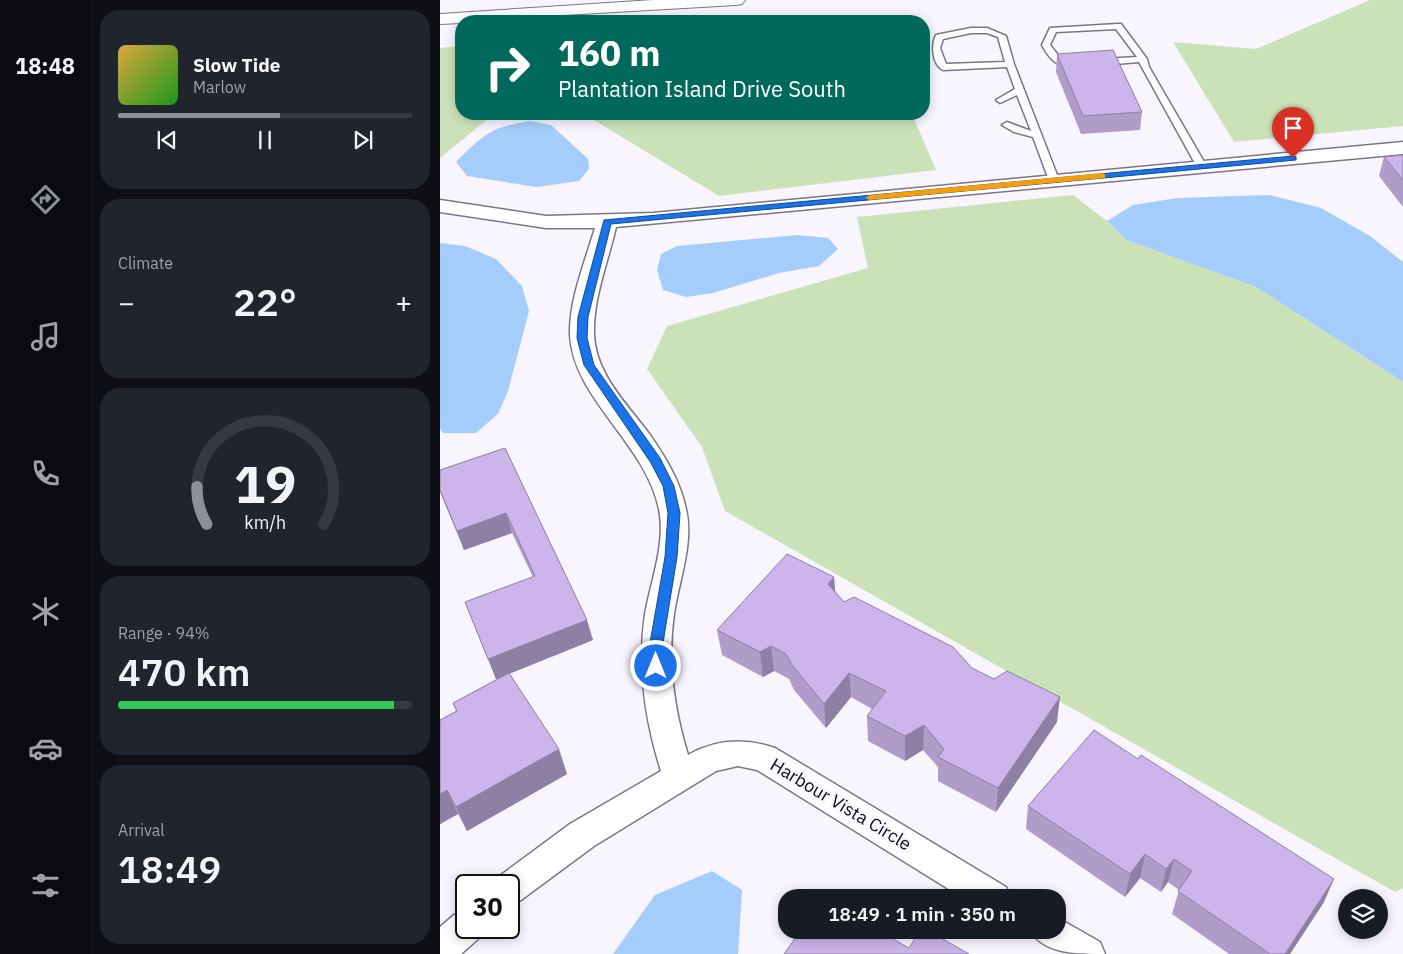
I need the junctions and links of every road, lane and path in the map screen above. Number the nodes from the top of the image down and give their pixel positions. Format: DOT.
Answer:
graph roads {
  1 [pos="736,0"];
  2 [pos="502,15"];
  3 [pos="455,18"];
  4 [pos="440,19"];
  5 [pos="1142,59"];
  6 [pos="1094,63"];
  7 [pos="1010,64"];
  8 [pos="1072,64"];
  9 [pos="1020,90"];
  10 [pos="1000,100"];
  11 [pos="1007,125"];
  12 [pos="1036,135"];
  13 [pos="1403,148"];
  14 [pos="1202,167"];
  15 [pos="1054,180"];
  16 [pos="440,206"];
  17 [pos="607,222"];
  18 [pos="679,776"];
  19 [pos="520,881"];
  20 [pos="979,889"];
  21 [pos="455,937"];
  22 [pos="1063,939"];
  23 [pos="440,950"];
  24 [pos="1087,954"];
  1 -- 2 [label="main road"];
  3 -- 4 [label="main road"];
  5 -- 6 [label="lane"];
  5 -- 8 [label="lane"];
  5 -- 14 [label="lane"];
  7 -- 7 [label="lane"];
  7 -- 9 [label="lane"];
  9 -- 10 [label="lane"];
  9 -- 12 [label="lane"];
  11 -- 12 [label="lane"];
  12 -- 15 [label="lane"];
  13 -- 14 [label="street"];
  14 -- 15 [label="street"];
  15 -- 17 [label="street"];
  16 -- 17 [label="street"];
  17 -- 18 [label="street"];
  18 -- 19 [label="street, Harbour Vista Circle"];
  18 -- 20 [label="street, Harbour Vista Circle"];
  21 -- 23 [label="street"];
  22 -- 24 [label="street"];
}
